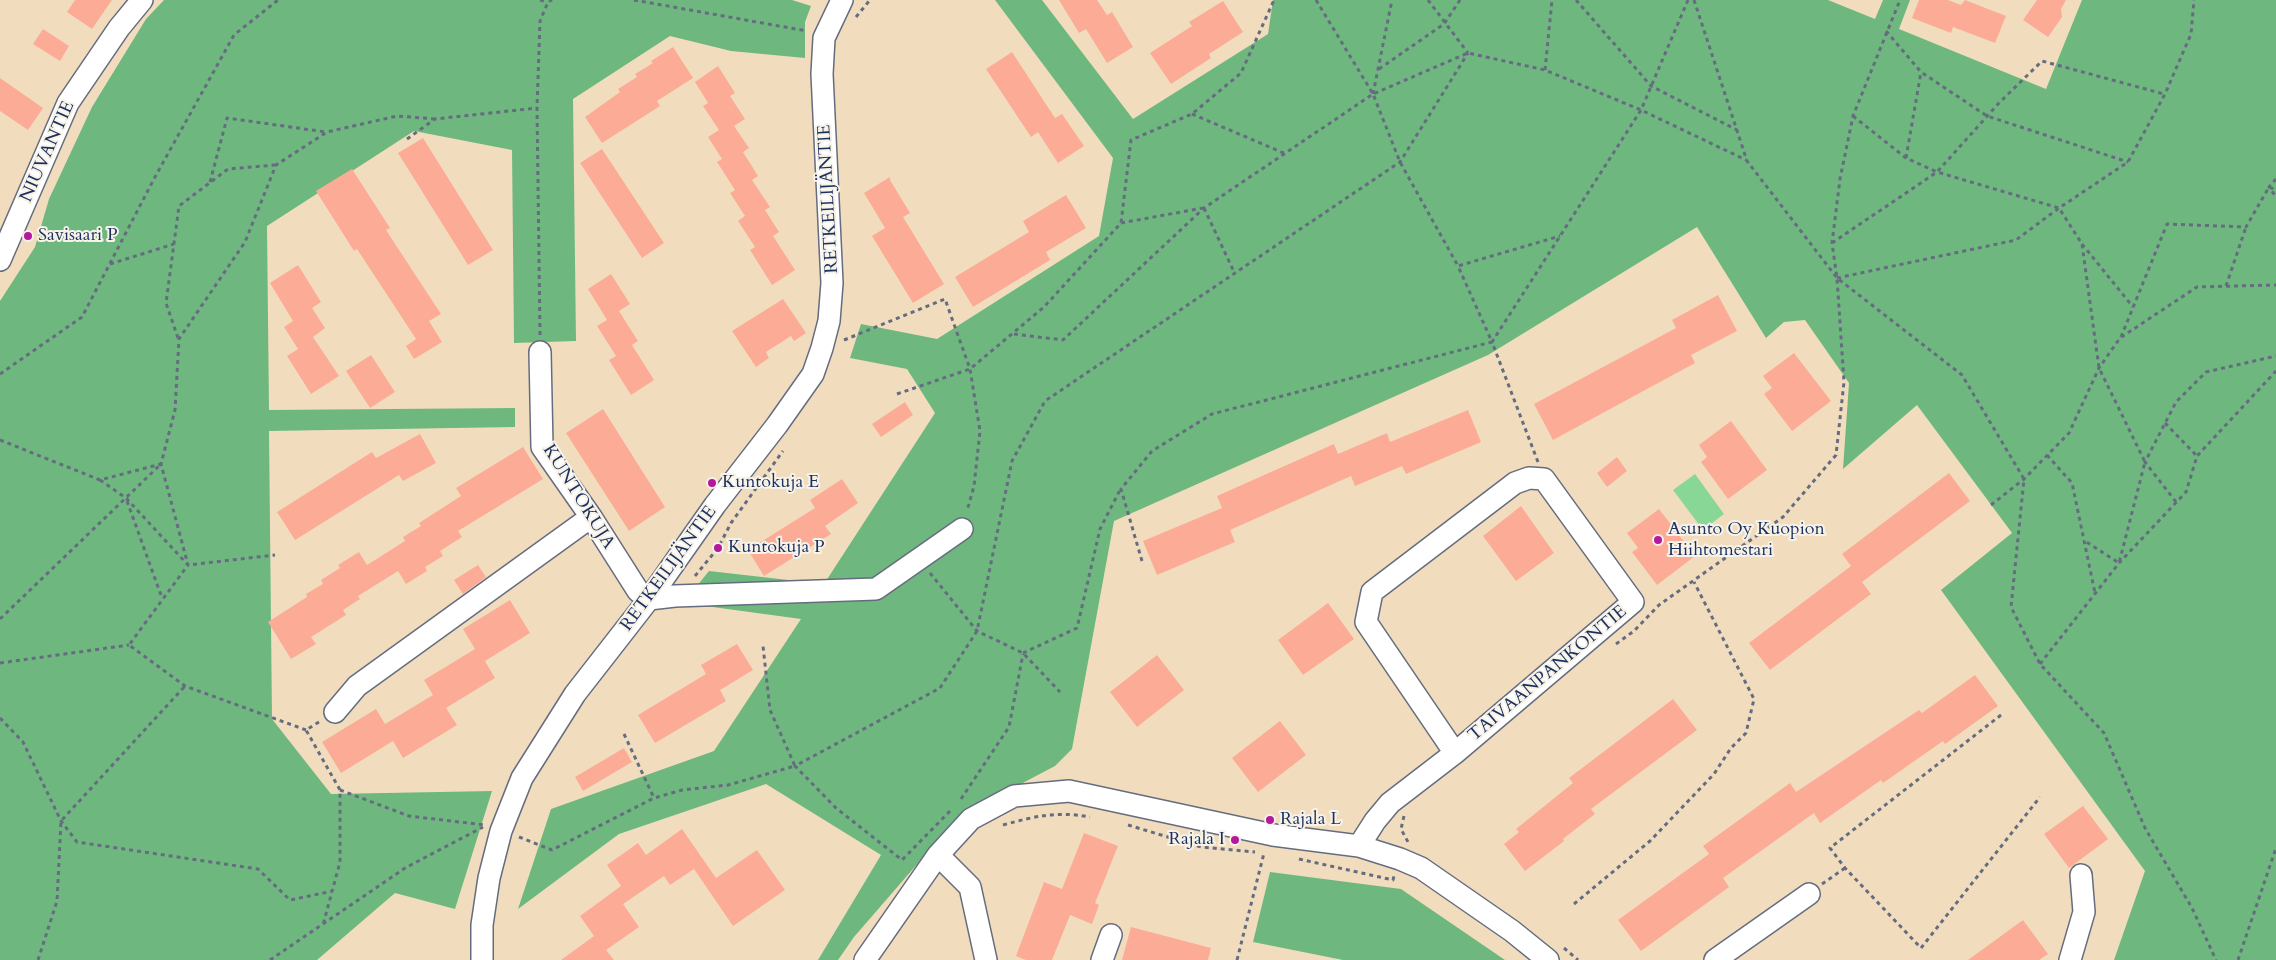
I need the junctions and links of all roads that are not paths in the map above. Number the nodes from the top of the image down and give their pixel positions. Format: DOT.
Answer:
graph roads {
  1 [pos="142,0"];
  2 [pos="842,0"];
  3 [pos="0,260"];
  4 [pos="540,352"];
  5 [pos="591,518"];
  6 [pos="962,529"];
  7 [pos="649,599"];
  8 [pos="334,712"];
  9 [pos="1455,753"];
  10 [pos="1359,846"];
  11 [pos="938,855"];
  12 [pos="2081,875"];
  13 [pos="1809,894"];
  14 [pos="1111,935"];
  15 [pos="482,960"];
  16 [pos="865,960"];
  17 [pos="986,960"];
  18 [pos="1102,960"];
  19 [pos="1548,960"];
  20 [pos="1715,960"];
  21 [pos="2070,960"];
  1 -- 3 [label="street, NIUVANTIE"];
  2 -- 7 [label="street, RETKEILIJÄNTIE"];
  4 -- 5 [label="street, KUNTOKUJA"];
  5 -- 7 [label="street, KUNTOKUJA"];
  5 -- 8 [label="street"];
  6 -- 7 [label="street"];
  7 -- 15 [label="street, RETKEILIJÄNTIE"];
  9 -- 9 [label="street, TAIVAANPANKONTIE"];
  9 -- 10 [label="street, TAIVAANPANKONTIE"];
  10 -- 11 [label="street"];
  10 -- 19 [label="street"];
  11 -- 16 [label="street"];
  11 -- 17 [label="street"];
  12 -- 21 [label="street"];
  13 -- 20 [label="street"];
  14 -- 18 [label="street"];
}
